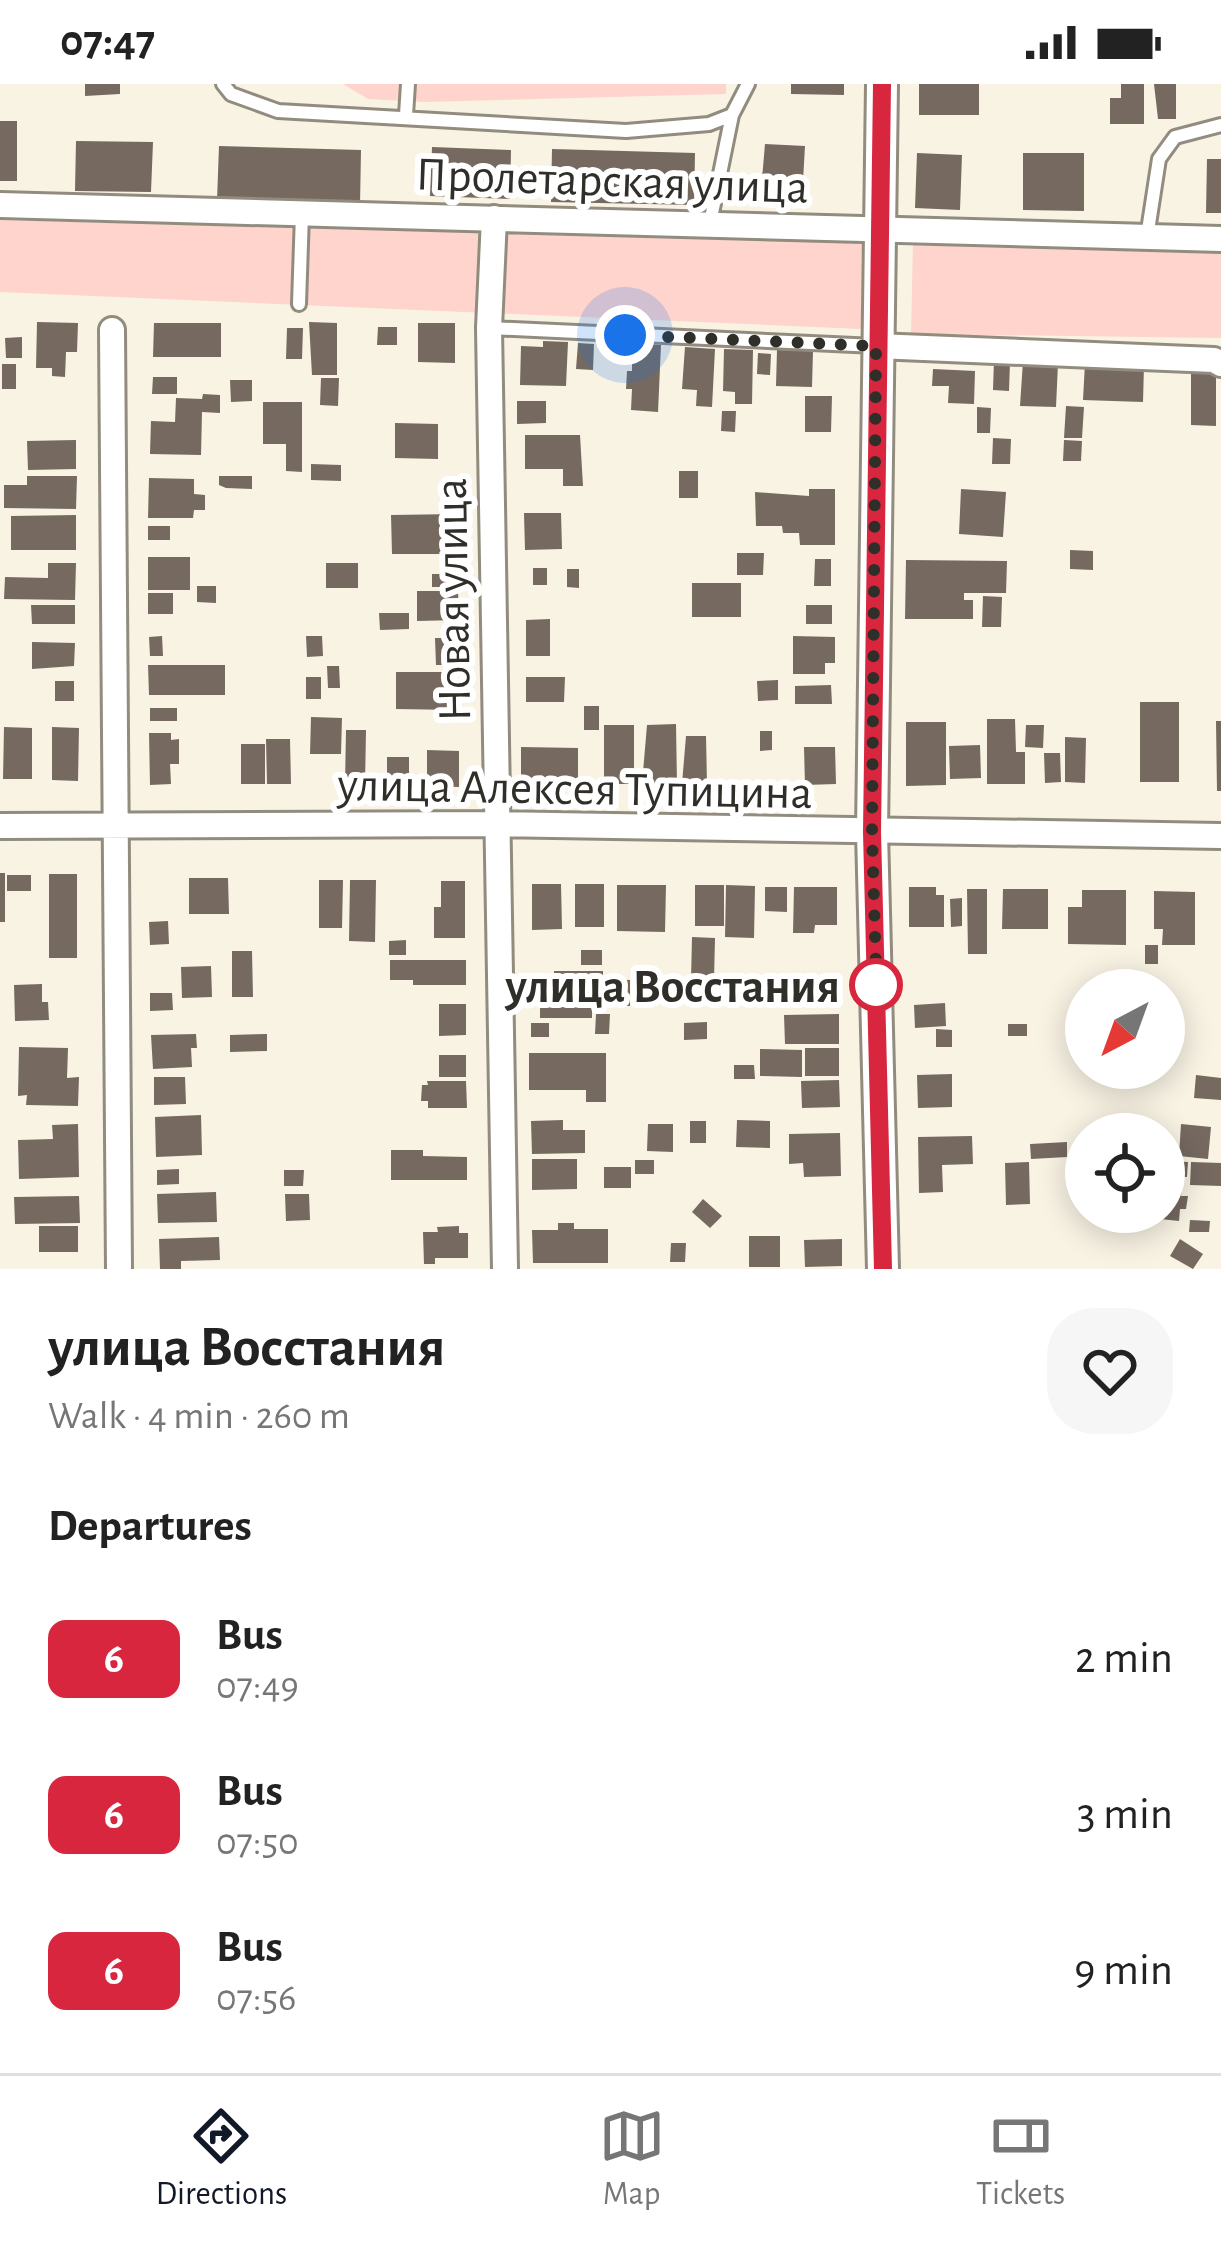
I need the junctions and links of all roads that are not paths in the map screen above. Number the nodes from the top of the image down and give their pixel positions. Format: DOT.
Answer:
graph roads {
  1 [pos="223,84"];
  2 [pos="408,84"];
  3 [pos="748,84"];
  4 [pos="882,84"];
  5 [pos="406,115"];
  6 [pos="732,115"];
  7 [pos="1221,125"];
  8 [pos="0,205"];
  9 [pos="302,212"];
  10 [pos="494,218"];
  11 [pos="710,223"];
  12 [pos="879,229"];
  13 [pos="1147,236"];
  14 [pos="1221,239"];
  15 [pos="299,304"];
  16 [pos="489,328"];
  17 [pos="112,330"];
  18 [pos="876,346"];
  19 [pos="1221,364"];
  20 [pos="496,824"];
  21 [pos="0,826"];
  22 [pos="117,827"];
  23 [pos="872,832"];
  24 [pos="1221,836"];
  25 [pos="118,1269"];
  26 [pos="505,1269"];
  27 [pos="883,1269"];
  1 -- 5 [label="lane"];
  2 -- 5 [label="lane"];
  3 -- 6 [label="lane"];
  4 -- 12 [label="street"];
  5 -- 6 [label="lane"];
  6 -- 11 [label="lane"];
  7 -- 13 [label="lane"];
  8 -- 9 [label="street, Пролетарская улица"];
  9 -- 10 [label="street, Пролетарская улица"];
  9 -- 15 [label="lane"];
  10 -- 11 [label="street, Пролетарская улица"];
  10 -- 16 [label="street, Новая улица"];
  11 -- 12 [label="street, Пролетарская улица"];
  12 -- 13 [label="street, Пролетарская улица"];
  12 -- 18 [label="street"];
  13 -- 14 [label="street, Пролетарская улица"];
  16 -- 18 [label="lane"];
  16 -- 20 [label="street, Новая улица"];
  17 -- 22 [label="street"];
  18 -- 19 [label="street"];
  18 -- 23 [label="street"];
  20 -- 22 [label="street, улица Алексея Тупицина"];
  20 -- 23 [label="street, улица Алексея Тупицина"];
  20 -- 26 [label="street, Новая улица"];
  21 -- 22 [label="street, улица Алексея Тупицина"];
  22 -- 25 [label="street"];
  23 -- 24 [label="street, улица Алексея Тупицина"];
  23 -- 27 [label="street"];
}
